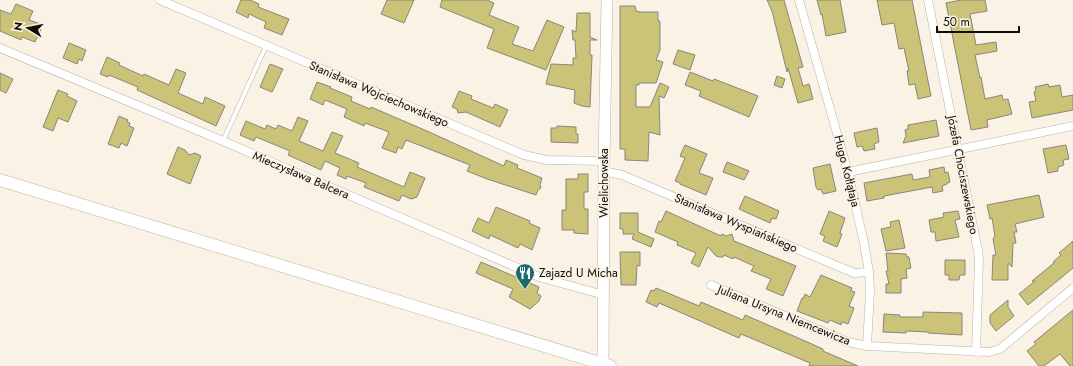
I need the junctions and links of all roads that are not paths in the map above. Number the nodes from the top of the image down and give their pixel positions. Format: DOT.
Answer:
graph roads {
  1 [pos="160,0"];
  2 [pos="607,0"];
  3 [pos="799,0"];
  4 [pos="928,0"];
  5 [pos="266,46"];
  6 [pos="0,48"];
  7 [pos="1073,126"];
  8 [pos="223,141"];
  9 [pos="958,149"];
  10 [pos="604,166"];
  11 [pos="848,172"];
  12 [pos="0,180"];
  13 [pos="869,272"];
  14 [pos="712,285"];
  15 [pos="1073,288"];
  16 [pos="604,295"];
  17 [pos="867,346"];
  18 [pos="976,352"];
  19 [pos="606,365"];
  1 -- 5 [label="street, Stanisława Wojciechowskiego"];
  2 -- 10 [label="street, Wielichowska"];
  3 -- 11 [label="street, Hugo Kołłątaja"];
  4 -- 9 [label="street, Józefa Chociszewskiego"];
  5 -- 8 [label="lane"];
  5 -- 10 [label="street, Stanisława Wojciechowskiego"];
  6 -- 8 [label="street, Mieczysława Balcera"];
  7 -- 9 [label="street"];
  8 -- 16 [label="street, Mieczysława Balcera"];
  9 -- 11 [label="street"];
  9 -- 18 [label="street, Józefa Chociszewskiego"];
  10 -- 13 [label="street, Stanisława Wyspiańskiego"];
  10 -- 16 [label="street, Wielichowska"];
  11 -- 13 [label="street, Hugo Kołłątaja"];
  12 -- 19 [label="main road"];
  13 -- 17 [label="street, Hugo Kołłątaja"];
  14 -- 17 [label="street, Juliana Ursyna Niemcewicza"];
  15 -- 18 [label="street, Juliana Ursyna Niemcewicza"];
  16 -- 19 [label="street, Wielichowska"];
  17 -- 18 [label="street, Juliana Ursyna Niemcewicza"];
}
